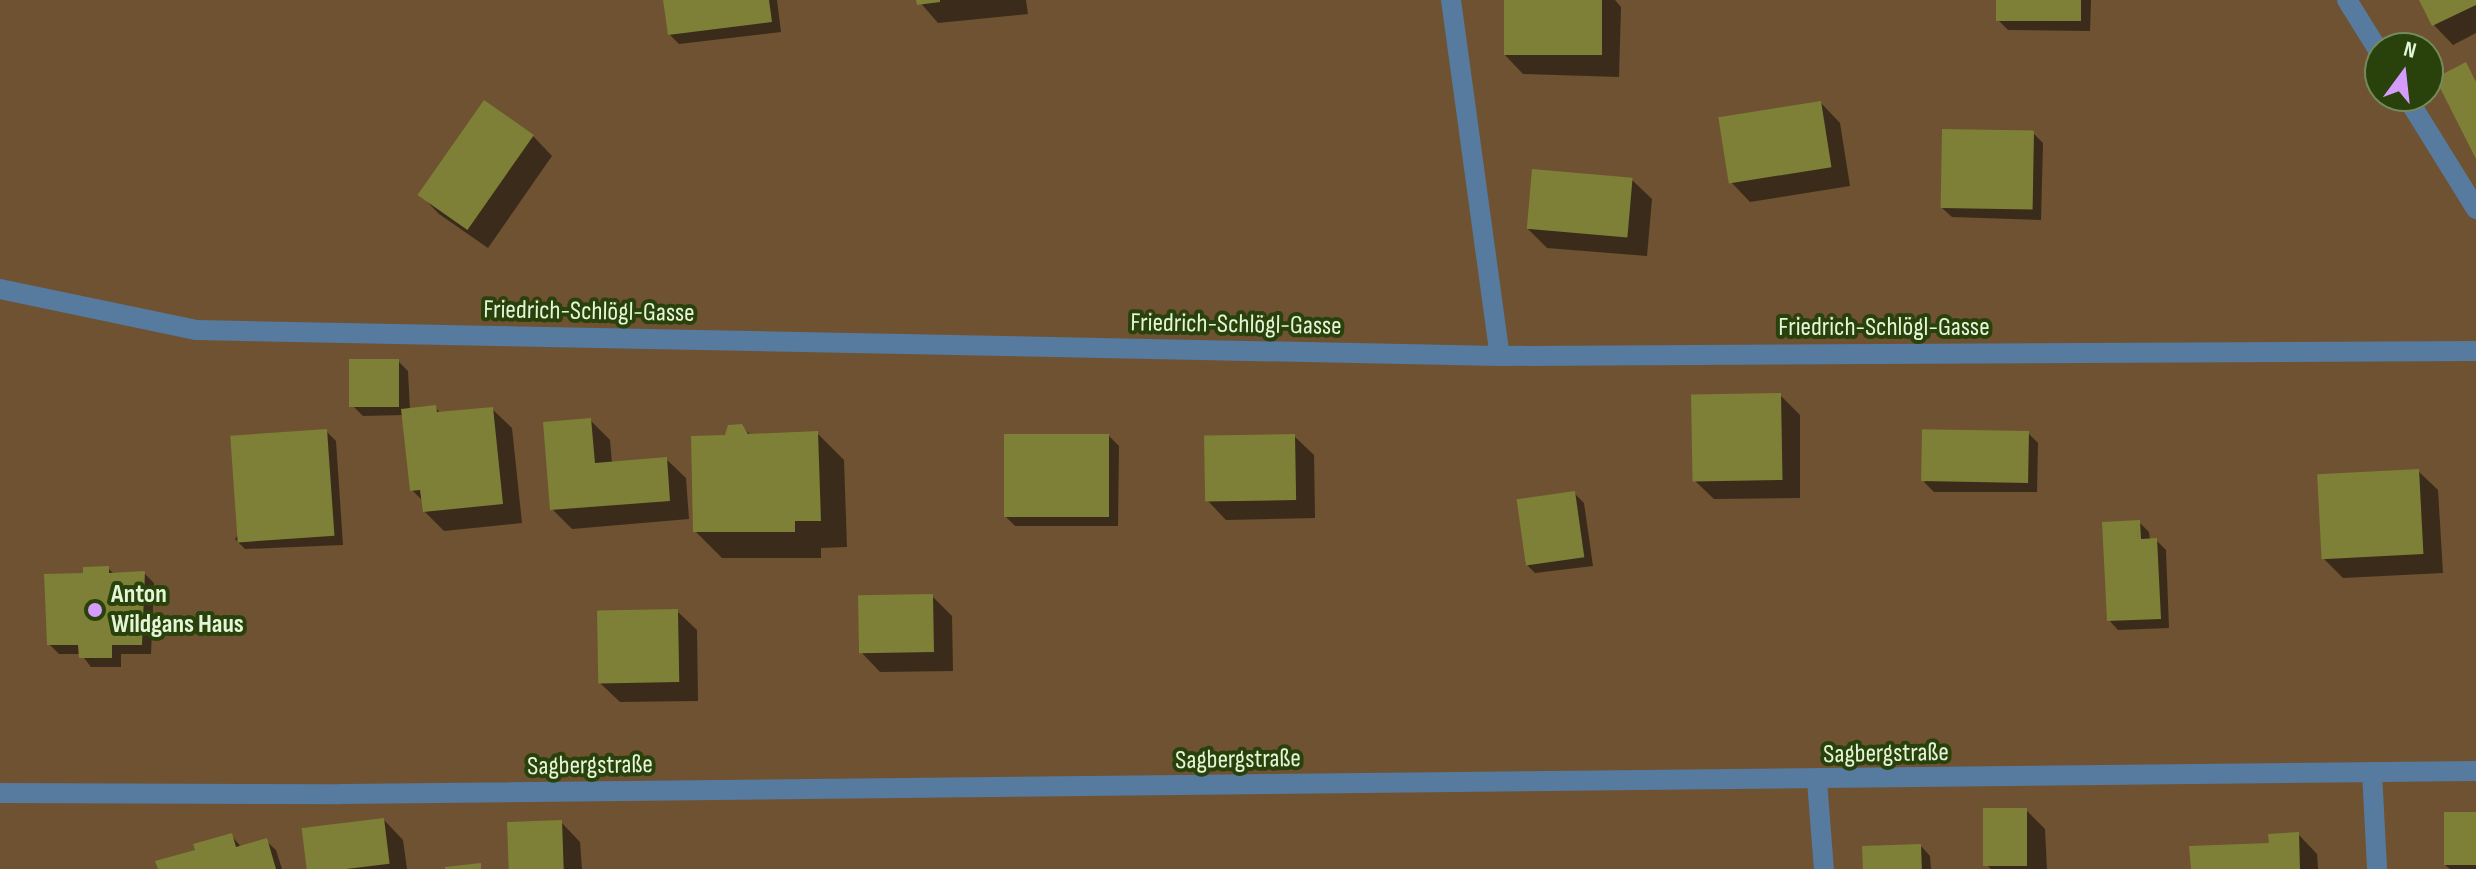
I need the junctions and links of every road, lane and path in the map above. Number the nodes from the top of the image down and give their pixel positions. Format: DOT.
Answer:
graph roads {
  1 [pos="1451,0"];
  2 [pos="2347,0"];
  3 [pos="2367,32"];
  4 [pos="2416,112"];
  5 [pos="2476,209"];
  6 [pos="0,289"];
  7 [pos="2476,351"];
  8 [pos="1500,356"];
  9 [pos="2476,771"];
  10 [pos="2372,772"];
  11 [pos="1817,781"];
  12 [pos="0,793"];
  13 [pos="1824,869"];
  14 [pos="2377,869"];
  1 -- 8 [label="street"];
  2 -- 3 [label="street"];
  4 -- 5 [label="street"];
  6 -- 8 [label="street, Friedrich-Schlögl-Gasse"];
  7 -- 8 [label="street, Friedrich-Schlögl-Gasse"];
  9 -- 10 [label="street, Sagbergstraße"];
  10 -- 11 [label="street, Sagbergstraße"];
  10 -- 14 [label="street"];
  11 -- 12 [label="street, Sagbergstraße"];
  11 -- 13 [label="street"];
}
